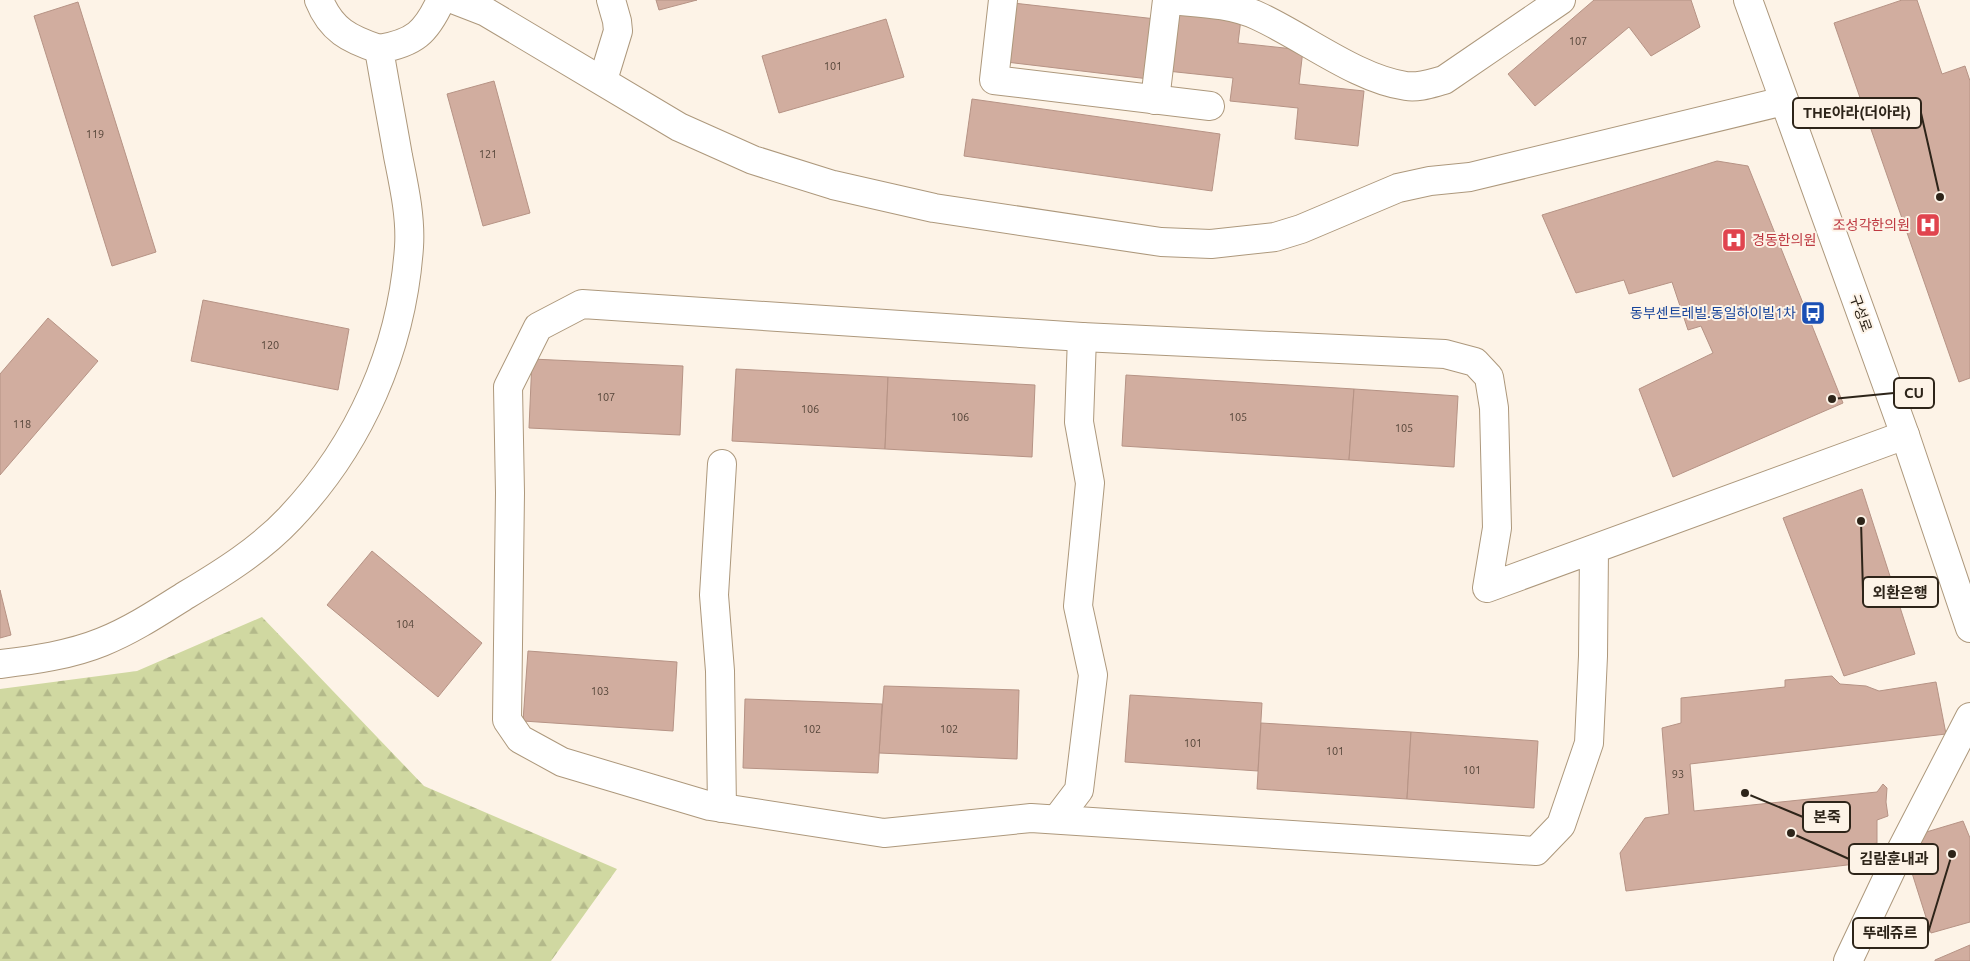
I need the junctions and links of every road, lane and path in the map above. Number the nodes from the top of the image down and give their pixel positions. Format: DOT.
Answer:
graph roads {
  1 [pos="319,0"];
  2 [pos="441,0"];
  3 [pos="455,0"];
  4 [pos="611,0"];
  5 [pos="1003,0"];
  6 [pos="1168,0"];
  7 [pos="1561,0"];
  8 [pos="1748,0"];
  9 [pos="378,49"];
  10 [pos="603,80"];
  11 [pos="1155,100"];
  12 [pos="1784,101"];
  13 [pos="1210,106"];
  14 [pos="1082,337"];
  15 [pos="1905,435"];
  16 [pos="722,464"];
  17 [pos="1594,549"];
  18 [pos="1963,584"];
  19 [pos="1970,628"];
  20 [pos="0,664"];
  21 [pos="1970,717"];
  22 [pos="722,808"];
  23 [pos="1057,819"];
  24 [pos="1848,961"];
  1 -- 9 [label="main road"];
  2 -- 9 [label="main road"];
  3 -- 10 [label="main road"];
  4 -- 10 [label="main road"];
  5 -- 11 [label="main road"];
  6 -- 7 [label="main road"];
  6 -- 11 [label="main road"];
  8 -- 12 [label="main road, 구성로"];
  9 -- 20 [label="main road"];
  10 -- 12 [label="main road"];
  11 -- 13 [label="main road"];
  12 -- 15 [label="main road, 구성로"];
  14 -- 17 [label="main road"];
  14 -- 22 [label="main road"];
  14 -- 23 [label="main road"];
  15 -- 17 [label="main road"];
  15 -- 18 [label="main road, 구성로"];
  16 -- 22 [label="main road"];
  17 -- 23 [label="main road"];
  18 -- 19 [label="main road, 구성로"];
  21 -- 24 [label="main road"];
  22 -- 23 [label="main road"];
}
